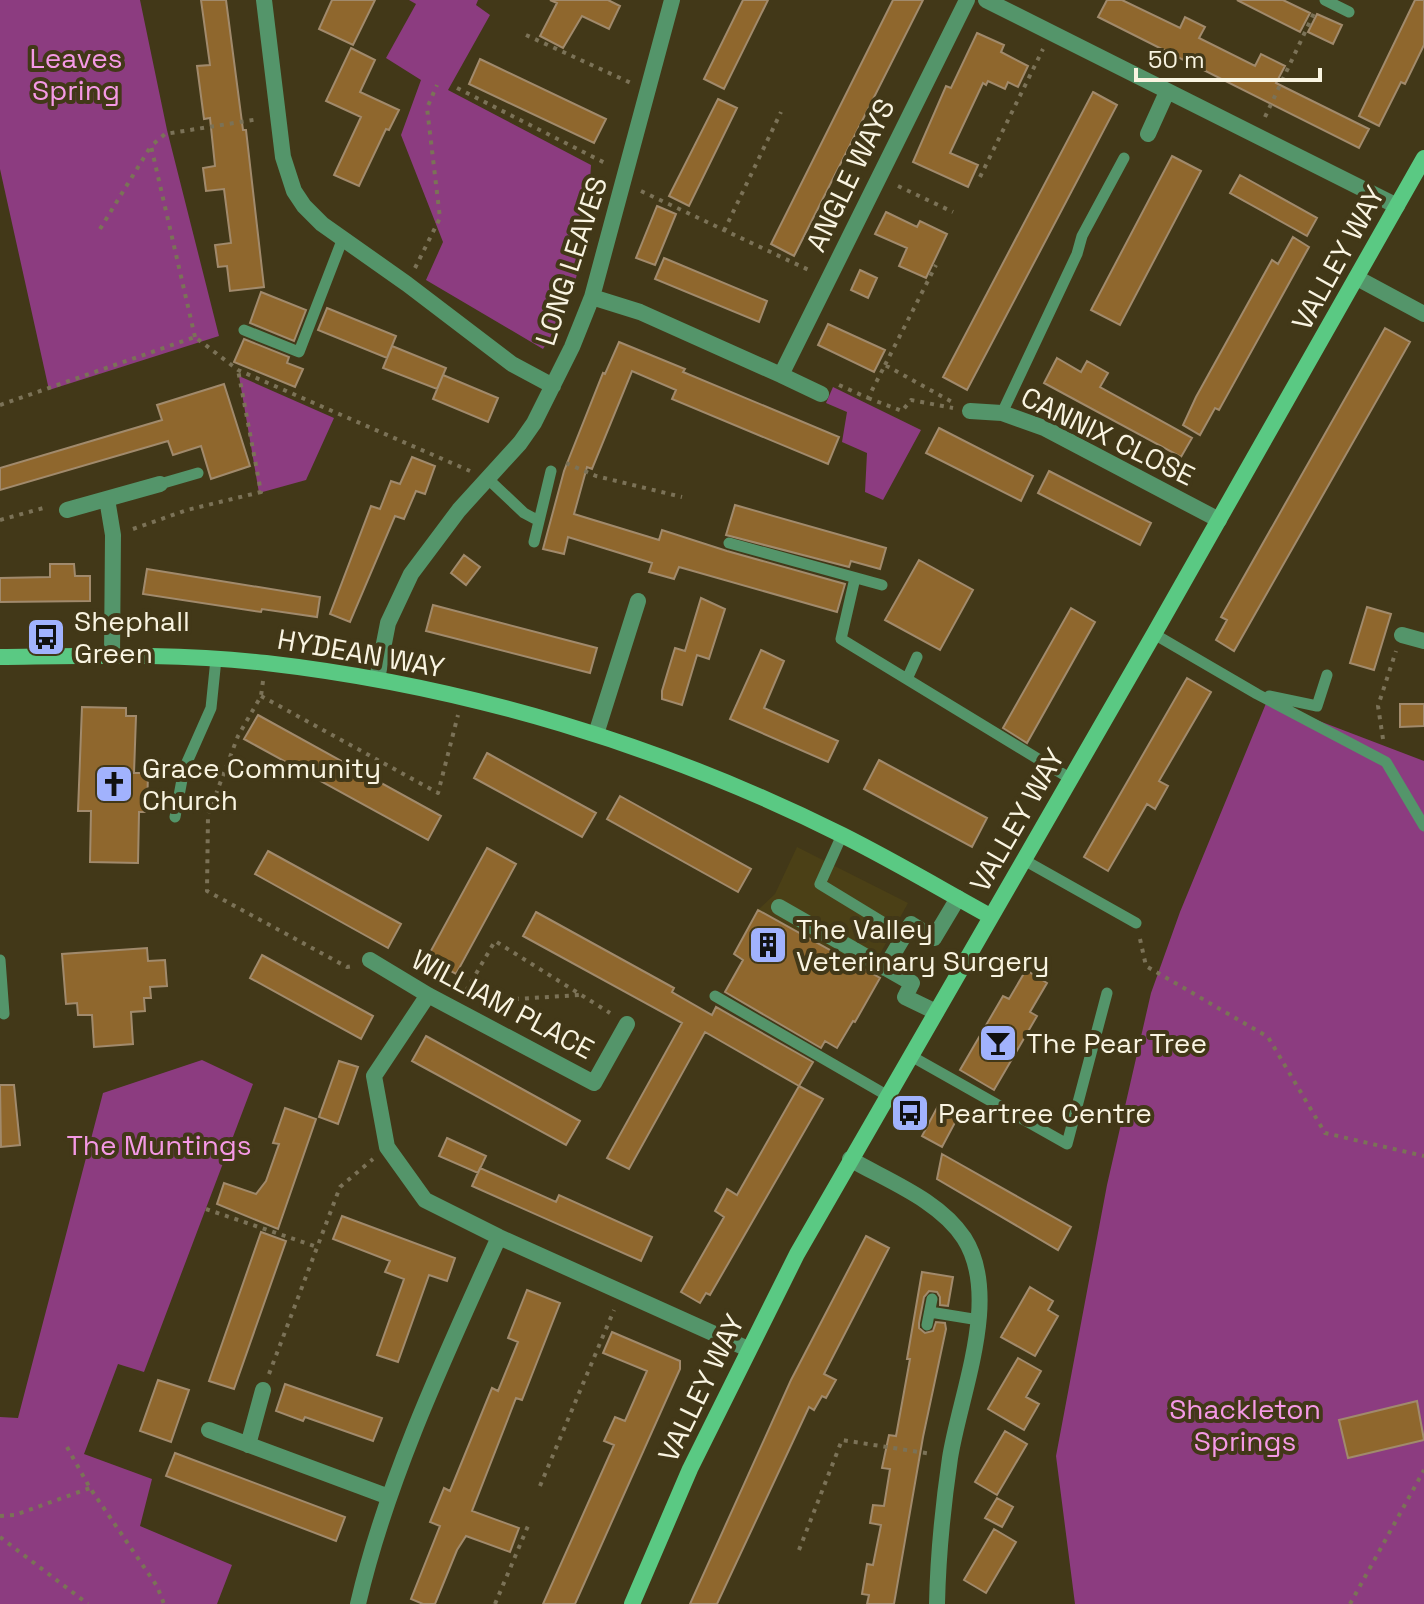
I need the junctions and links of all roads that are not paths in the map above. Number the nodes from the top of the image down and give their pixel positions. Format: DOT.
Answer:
graph roads {
  1 [pos="264,0"];
  2 [pos="672,0"];
  3 [pos="967,0"];
  4 [pos="986,0"];
  5 [pos="1323,0"];
  6 [pos="1349,12"];
  7 [pos="1167,92"];
  8 [pos="1148,134"];
  9 [pos="1124,158"];
  10 [pos="1424,158"];
  11 [pos="1397,206"];
  12 [pos="343,238"];
  13 [pos="1357,278"];
  14 [pos="592,297"];
  15 [pos="1424,314"];
  16 [pos="244,330"];
  17 [pos="781,375"];
  18 [pos="553,386"];
  19 [pos="824,387"];
  20 [pos="970,411"];
  21 [pos="1002,413"];
  22 [pos="551,471"];
  23 [pos="198,473"];
  24 [pos="488,479"];
  25 [pos="160,484"];
  26 [pos="107,499"];
  27 [pos="67,510"];
  28 [pos="1219,520"];
  29 [pos="539,521"];
  30 [pos="534,542"];
  31 [pos="729,543"];
  32 [pos="855,578"];
  33 [pos="882,585"];
  34 [pos="638,601"];
  35 [pos="1154,634"];
  36 [pos="1402,635"];
  37 [pos="1424,641"];
  38 [pos="112,655"];
  39 [pos="0,657"];
  40 [pos="917,657"];
  41 [pos="216,659"];
  42 [pos="1327,675"];
  43 [pos="377,679"];
  44 [pos="907,679"];
  45 [pos="1257,694"];
  46 [pos="596,734"];
  47 [pos="1071,779"];
  48 [pos="175,817"];
  49 [pos="1424,826"];
  50 [pos="842,835"];
  51 [pos="1024,860"];
  52 [pos="958,898"];
  53 [pos="779,907"];
  54 [pos="990,916"];
  55 [pos="1136,923"];
  56 [pos="889,926"];
  57 [pos="0,960"];
  58 [pos="370,960"];
  59 [pos="885,968"];
  60 [pos="1107,993"];
  61 [pos="428,995"];
  62 [pos="715,996"];
  63 [pos="936,1012"];
  64 [pos="4,1014"];
  65 [pos="627,1024"];
  66 [pos="911,1056"];
  67 [pos="888,1096"];
  68 [pos="850,1159"];
  69 [pos="499,1237"];
  70 [pos="979,1320"];
  71 [pos="927,1325"];
  72 [pos="748,1349"];
  73 [pos="263,1390"];
  74 [pos="209,1430"];
  75 [pos="248,1445"];
  76 [pos="389,1497"];
  77 [pos="358,1604"];
  78 [pos="632,1604"];
  79 [pos="937,1604"];
  1 -- 12 [label="street"];
  2 -- 14 [label="street, LONG LEAVES"];
  3 -- 17 [label="street, ANGLE WAYS"];
  4 -- 7 [label="street"];
  5 -- 6 [label="lane"];
  7 -- 8 [label="street"];
  7 -- 11 [label="street"];
  9 -- 21 [label="lane"];
  10 -- 11 [label="street, VALLEY WAY"];
  11 -- 13 [label="street, VALLEY WAY"];
  12 -- 16 [label="lane"];
  12 -- 18 [label="street"];
  13 -- 15 [label="street"];
  13 -- 28 [label="street, VALLEY WAY"];
  14 -- 17 [label="street"];
  14 -- 18 [label="street, LONG LEAVES"];
  17 -- 19 [label="street"];
  18 -- 24 [label="street, LONG LEAVES"];
  20 -- 21 [label="street, CANNIX CLOSE"];
  21 -- 28 [label="street, CANNIX CLOSE"];
  22 -- 29 [label="lane"];
  23 -- 25 [label="lane"];
  24 -- 29 [label="lane"];
  24 -- 43 [label="street, LONG LEAVES"];
  25 -- 26 [label="street"];
  26 -- 27 [label="street"];
  26 -- 38 [label="street"];
  28 -- 35 [label="street, VALLEY WAY"];
  29 -- 30 [label="lane"];
  31 -- 32 [label="lane"];
  32 -- 33 [label="lane"];
  32 -- 44 [label="lane"];
  34 -- 46 [label="street"];
  35 -- 45 [label="lane"];
  35 -- 47 [label="street, VALLEY WAY"];
  36 -- 37 [label="street"];
  38 -- 39 [label="street, HYDEAN WAY"];
  38 -- 41 [label="street, HYDEAN WAY"];
  40 -- 44 [label="lane"];
  41 -- 43 [label="street, HYDEAN WAY"];
  41 -- 48 [label="lane"];
  42 -- 45 [label="lane"];
  43 -- 46 [label="street, HYDEAN WAY"];
  44 -- 47 [label="lane"];
  45 -- 49 [label="lane"];
  46 -- 50 [label="street, HYDEAN WAY"];
  47 -- 51 [label="street, VALLEY WAY"];
  50 -- 52 [label="street, HYDEAN WAY"];
  50 -- 56 [label="lane"];
  51 -- 54 [label="street, VALLEY WAY"];
  51 -- 55 [label="lane"];
  52 -- 54 [label="street, HYDEAN WAY"];
  52 -- 59 [label="street"];
  53 -- 59 [label="street"];
  54 -- 63 [label="street, VALLEY WAY"];
  57 -- 64 [label="lane"];
  58 -- 61 [label="street, WILLIAM PLACE"];
  59 -- 63 [label="street"];
  60 -- 66 [label="lane"];
  61 -- 65 [label="street, WILLIAM PLACE"];
  61 -- 69 [label="street"];
  62 -- 67 [label="lane"];
  63 -- 66 [label="street, VALLEY WAY"];
  66 -- 67 [label="street, VALLEY WAY"];
  67 -- 68 [label="street, VALLEY WAY"];
  68 -- 70 [label="street"];
  68 -- 72 [label="street, VALLEY WAY"];
  69 -- 72 [label="street"];
  69 -- 76 [label="street"];
  70 -- 71 [label="lane"];
  70 -- 79 [label="street"];
  72 -- 78 [label="street, VALLEY WAY"];
  73 -- 75 [label="street"];
  74 -- 75 [label="street"];
  75 -- 76 [label="street"];
  76 -- 77 [label="street"];
}
